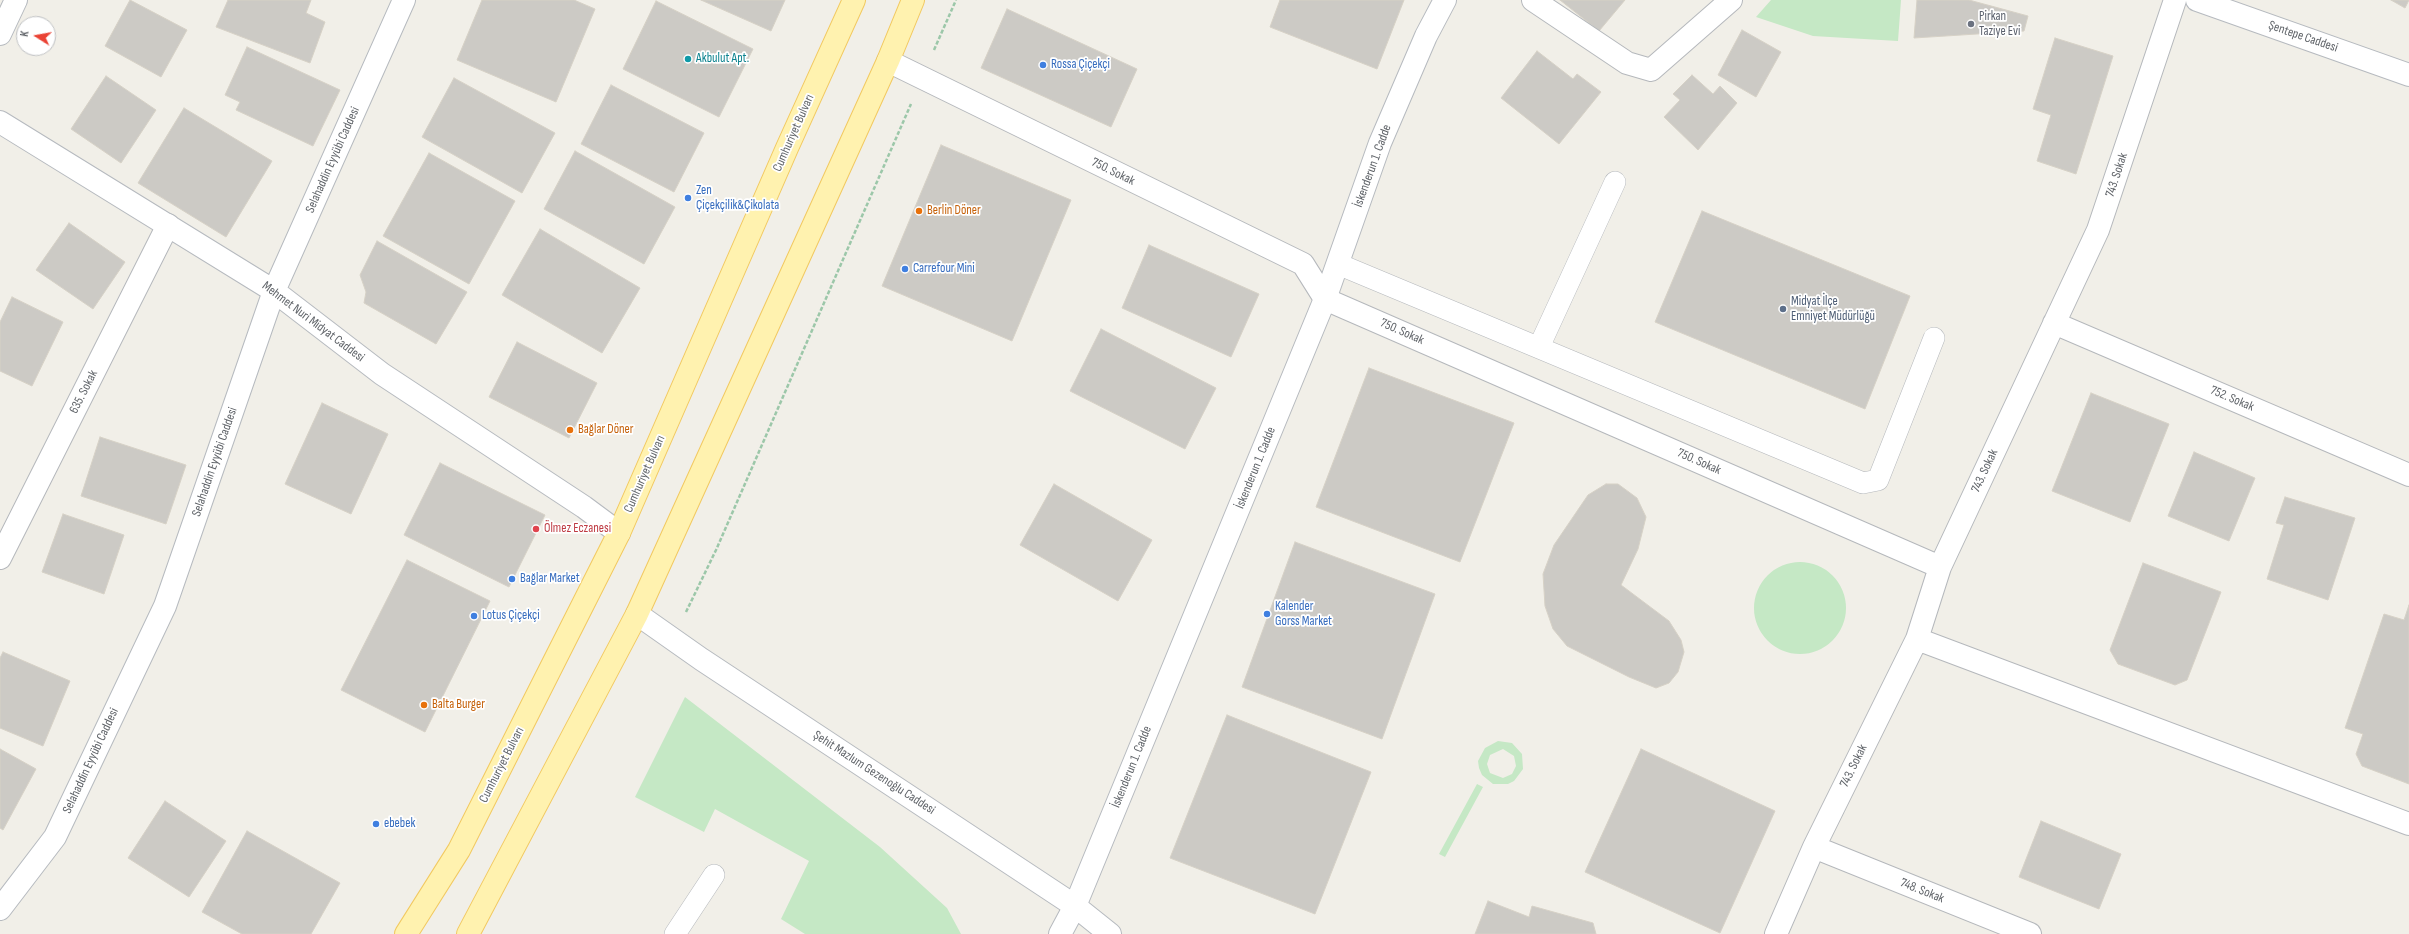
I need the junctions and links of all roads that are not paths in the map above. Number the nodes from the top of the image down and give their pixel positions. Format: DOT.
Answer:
graph roads {
  1 [pos="16,0"];
  2 [pos="404,0"];
  3 [pos="854,0"];
  4 [pos="913,0"];
  5 [pos="1445,0"];
  6 [pos="1533,0"];
  7 [pos="1731,0"];
  8 [pos="2175,0"];
  9 [pos="2197,0"];
  10 [pos="0,34"];
  11 [pos="888,61"];
  12 [pos="2409,74"];
  13 [pos="0,122"];
  14 [pos="1615,182"];
  15 [pos="168,226"];
  16 [pos="1338,264"];
  17 [pos="274,291"];
  18 [pos="1326,299"];
  19 [pos="2054,323"];
  20 [pos="1934,338"];
  21 [pos="1539,347"];
  22 [pos="2409,475"];
  23 [pos="619,533"];
  24 [pos="0,558"];
  25 [pos="1940,567"];
  26 [pos="637,614"];
  27 [pos="1916,638"];
  28 [pos="2409,824"];
  29 [pos="1814,847"];
  30 [pos="714,875"];
  31 [pos="1075,906"];
  32 [pos="0,910"];
  33 [pos="406,934"];
  34 [pos="468,934"];
  35 [pos="675,934"];
  36 [pos="1060,934"];
  37 [pos="1110,934"];
  38 [pos="1776,934"];
  39 [pos="2030,934"];
  1 -- 10 [label="street"];
  2 -- 17 [label="street, Selahaddin Eyyübi Caddesi"];
  3 -- 23 [label="main road, Cumhuriyet Bulvarı"];
  4 -- 11 [label="main road"];
  5 -- 16 [label="street, İskenderun 1. Cadde"];
  6 -- 7 [label="street"];
  8 -- 19 [label="street, 743. Sokak"];
  9 -- 12 [label="street, Şentepe Caddesi"];
  11 -- 18 [label="street, 750. Sokak"];
  11 -- 26 [label="main road"];
  13 -- 15 [label="street, Mehmet Nuri Midyat Caddesi"];
  14 -- 21 [label="lane"];
  15 -- 17 [label="street, Mehmet Nuri Midyat Caddesi"];
  15 -- 24 [label="street, 635. Sokak"];
  16 -- 18 [label="street, İskenderun 1. Cadde"];
  16 -- 21 [label="lane"];
  17 -- 23 [label="street, Mehmet Nuri Midyat Caddesi"];
  17 -- 32 [label="street, Selahaddin Eyyübi Caddesi"];
  18 -- 25 [label="street, 750. Sokak"];
  18 -- 31 [label="street, İskenderun 1. Cadde"];
  19 -- 22 [label="street, 752. Sokak"];
  19 -- 25 [label="street, 743. Sokak"];
  20 -- 21 [label="lane"];
  23 -- 33 [label="main road, Cumhuriyet Bulvarı"];
  25 -- 27 [label="street, 743. Sokak"];
  26 -- 31 [label="street, Şehit Mazlum Gezenoğlu Caddesi"];
  26 -- 34 [label="main road"];
  27 -- 28 [label="street"];
  27 -- 29 [label="street, 743. Sokak"];
  29 -- 38 [label="street, 743. Sokak"];
  29 -- 39 [label="street, 748. Sokak"];
  30 -- 35 [label="lane"];
  31 -- 36 [label="street, İskenderun 1. Cadde"];
  31 -- 37 [label="street, Şehit Mazlum Gezenoğlu Caddesi"];
}
